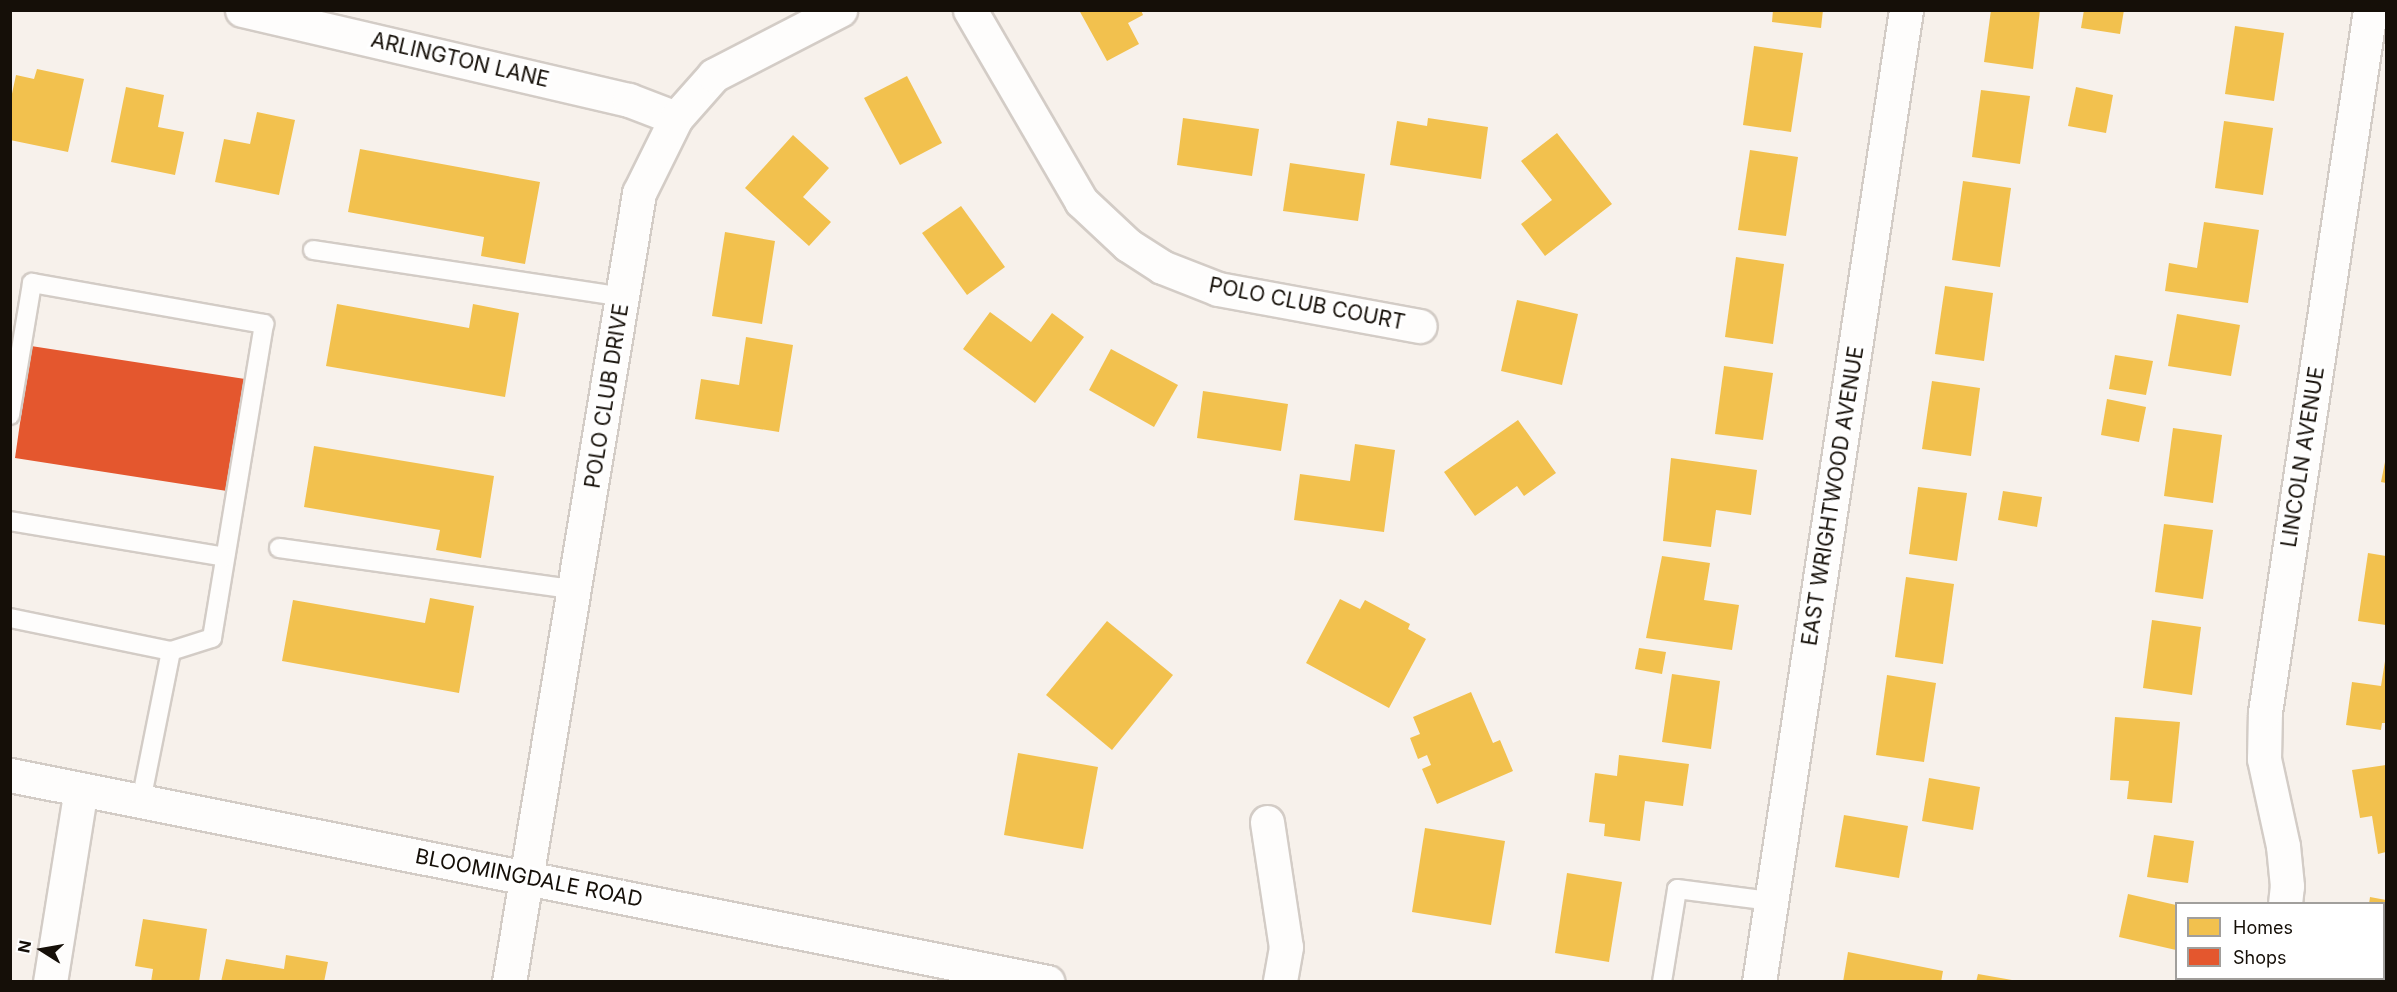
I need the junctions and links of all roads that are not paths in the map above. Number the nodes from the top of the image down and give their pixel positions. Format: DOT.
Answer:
graph roads {
  1 [pos="840,10"];
  2 [pos="970,10"];
  3 [pos="1906,10"];
  4 [pos="2370,10"];
  5 [pos="255,12"];
  6 [pos="676,118"];
  7 [pos="314,250"];
  8 [pos="622,297"];
  9 [pos="1420,326"];
  10 [pos="10,415"];
  11 [pos="10,521"];
  12 [pos="279,548"];
  13 [pos="225,557"];
  14 [pos="576,590"];
  15 [pos="10,618"];
  16 [pos="171,651"];
  17 [pos="10,775"];
  18 [pos="81,789"];
  19 [pos="141,801"];
  20 [pos="1267,822"];
  21 [pos="527,878"];
  22 [pos="1771,901"];
  23 [pos="2285,902"];
  24 [pos="50,981"];
  25 [pos="509,981"];
  26 [pos="1048,981"];
  27 [pos="1280,981"];
  28 [pos="1662,981"];
  29 [pos="1759,981"];
  1 -- 6 [label="street, POLO CLUB DRIVE"];
  2 -- 9 [label="street, POLO CLUB COURT"];
  3 -- 22 [label="street, EAST WRIGHTWOOD AVENUE"];
  4 -- 23 [label="street, LINCOLN AVENUE"];
  5 -- 6 [label="street, ARLINGTON LANE"];
  6 -- 8 [label="street, POLO CLUB DRIVE"];
  7 -- 8 [label="lane"];
  8 -- 14 [label="street, POLO CLUB DRIVE"];
  10 -- 13 [label="lane"];
  11 -- 13 [label="lane"];
  12 -- 14 [label="lane"];
  13 -- 16 [label="lane"];
  14 -- 21 [label="street, POLO CLUB DRIVE"];
  15 -- 16 [label="lane"];
  16 -- 19 [label="lane"];
  17 -- 18 [label="street, BLOOMINGDALE ROAD"];
  18 -- 19 [label="street, BLOOMINGDALE ROAD"];
  18 -- 24 [label="street"];
  19 -- 21 [label="street, BLOOMINGDALE ROAD"];
  20 -- 27 [label="street"];
  21 -- 25 [label="street, POLO CLUB DRIVE"];
  21 -- 26 [label="street, BLOOMINGDALE ROAD"];
  22 -- 28 [label="lane"];
  22 -- 29 [label="street, EAST WRIGHTWOOD AVENUE"];
}
